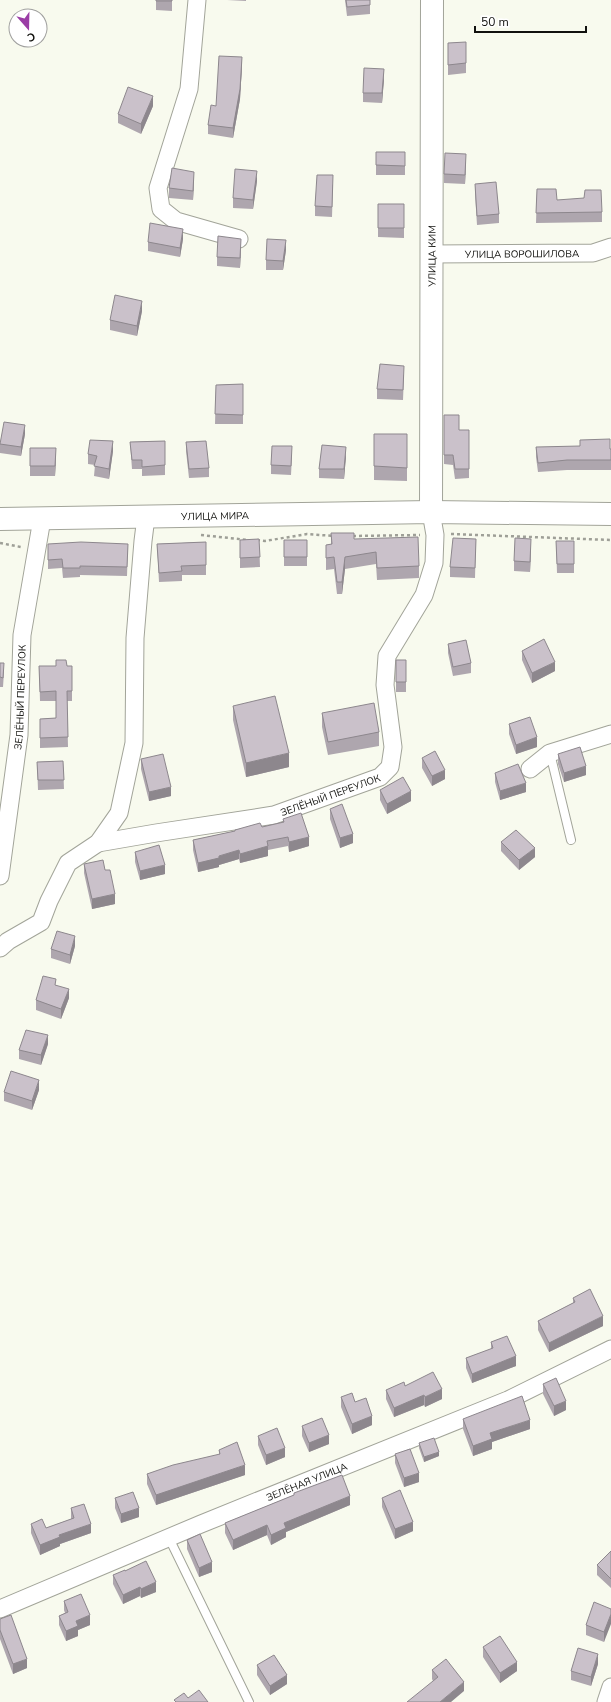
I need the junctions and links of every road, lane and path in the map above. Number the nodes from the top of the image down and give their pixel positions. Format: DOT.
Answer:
graph roads {
  1 [pos="197,0"];
  2 [pos="432,0"];
  3 [pos="239,240"];
  4 [pos="611,247"];
  5 [pos="431,254"];
  6 [pos="431,512"];
  7 [pos="611,514"];
  8 [pos="146,517"];
  9 [pos="0,519"];
  10 [pos="42,519"];
  11 [pos="196,535"];
  12 [pos="435,535"];
  13 [pos="341,536"];
  14 [pos="348,536"];
  15 [pos="611,540"];
  16 [pos="0,543"];
  17 [pos="36,549"];
  18 [pos="611,734"];
  19 [pos="550,753"];
  20 [pos="530,769"];
  21 [pos="571,840"];
  22 [pos="98,843"];
  23 [pos="0,876"];
  24 [pos="0,948"];
  25 [pos="611,1349"];
  26 [pos="169,1538"];
  27 [pos="0,1608"];
  28 [pos="249,1702"];
  1 -- 3 [label="street"];
  2 -- 5 [label="street, УЛИЦА КИМ"];
  4 -- 5 [label="street, УЛИЦА ВОРОШИЛОВА"];
  5 -- 6 [label="street, УЛИЦА КИМ"];
  6 -- 7 [label="street, УЛИЦА МИРА"];
  6 -- 8 [label="street, УЛИЦА МИРА"];
  6 -- 12 [label="street, ЗЕЛЁНЫЙ ПЕРЕУЛОК"];
  8 -- 10 [label="street, УЛИЦА МИРА"];
  8 -- 22 [label="street, ЗЕЛЁНЫЙ ПЕРЕУЛОК"];
  9 -- 10 [label="street, УЛИЦА МИРА"];
  10 -- 17 [label="street, ЗЕЛЁНЫЙ ПЕРЕУЛОК"];
  11 -- 13 [label="path"];
  12 -- 14 [label="path"];
  12 -- 15 [label="path"];
  12 -- 22 [label="street, ЗЕЛЁНЫЙ ПЕРЕУЛОК"];
  16 -- 17 [label="path"];
  17 -- 23 [label="street, ЗЕЛЁНЫЙ ПЕРЕУЛОК"];
  18 -- 19 [label="street"];
  19 -- 20 [label="street"];
  19 -- 21 [label="lane"];
  22 -- 24 [label="street, ЗЕЛЁНЫЙ ПЕРЕУЛОК"];
  25 -- 26 [label="street, ЗЕЛЁНАЯ УЛИЦА"];
  26 -- 27 [label="street, ЗЕЛЁНАЯ УЛИЦА"];
  26 -- 28 [label="lane"];
}
